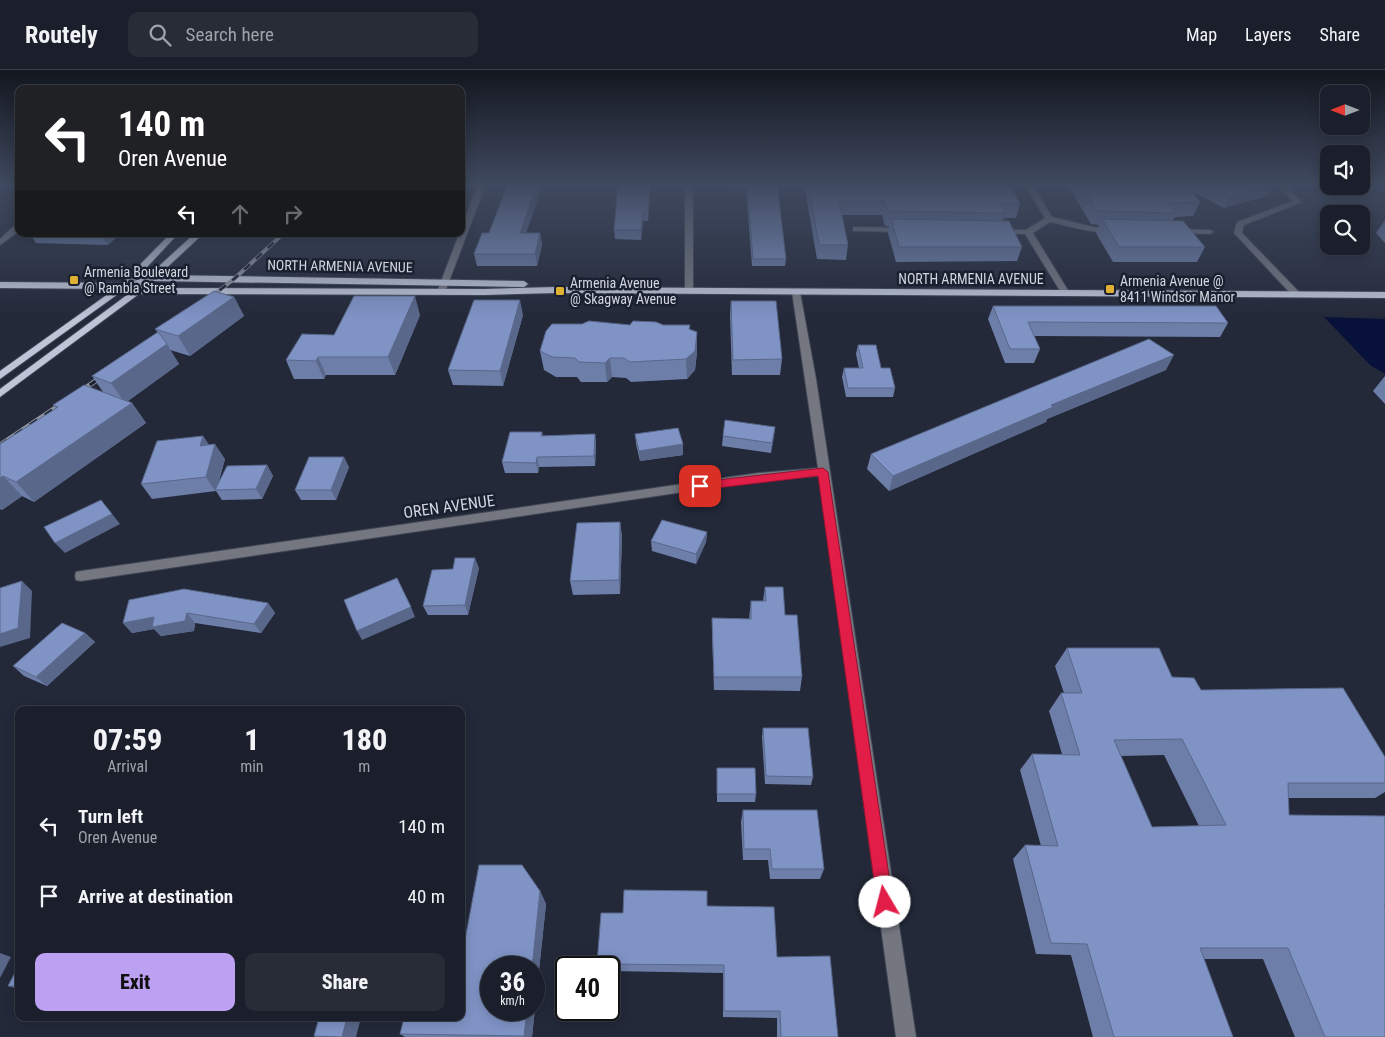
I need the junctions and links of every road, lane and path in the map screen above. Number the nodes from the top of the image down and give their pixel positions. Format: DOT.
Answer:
graph roads {
  1 [pos="689,229"];
  2 [pos="863,229"];
  3 [pos="1033,229"];
  4 [pos="1098,229"];
  5 [pos="1239,229"];
  6 [pos="15,230"];
  7 [pos="913,230"];
  8 [pos="1123,230"];
  9 [pos="990,231"];
  10 [pos="1171,231"];
  11 [pos="1028,232"];
  12 [pos="1210,232"];
  13 [pos="171,237"];
  14 [pos="196,237"];
  15 [pos="462,237"];
  16 [pos="0,243"];
  17 [pos="154,278"];
  18 [pos="445,281"];
  19 [pos="0,285"];
  20 [pos="124,286"];
  21 [pos="556,290"];
  22 [pos="689,291"];
  23 [pos="138,292"];
  24 [pos="441,292"];
  25 [pos="796,292"];
  26 [pos="1064,292"];
  27 [pos="1296,294"];
  28 [pos="1385,295"];
  29 [pos="0,376"];
  30 [pos="0,394"];
  31 [pos="823,472"];
  32 [pos="81,576"];
  33 [pos="906,1037"];
  1 -- 22 [label="street"];
  2 -- 7 [label="street"];
  3 -- 11 [label="street"];
  4 -- 8 [label="street"];
  5 -- 27 [label="street"];
  6 -- 16 [label="street"];
  9 -- 11 [label="street"];
  10 -- 12 [label="street"];
  11 -- 26 [label="street"];
  13 -- 20 [label="main road"];
  14 -- 17 [label="main road"];
  15 -- 18 [label="street"];
  17 -- 18 [label="main road, NORTH ARMENIA AVENUE"];
  17 -- 20 [label="main road, NORTH ARMENIA AVENUE"];
  17 -- 23 [label="main road"];
  18 -- 21 [label="main road, NORTH ARMENIA AVENUE"];
  18 -- 24 [label="street"];
  19 -- 20 [label="main road, NORTH ARMENIA AVENUE"];
  20 -- 23 [label="main road, NORTH ARMENIA AVENUE"];
  20 -- 29 [label="main road"];
  21 -- 22 [label="main road, NORTH ARMENIA AVENUE"];
  21 -- 24 [label="main road, NORTH ARMENIA AVENUE"];
  22 -- 25 [label="main road, NORTH ARMENIA AVENUE"];
  23 -- 24 [label="main road, NORTH ARMENIA AVENUE"];
  23 -- 30 [label="main road"];
  25 -- 26 [label="main road, NORTH ARMENIA AVENUE"];
  25 -- 31 [label="street"];
  26 -- 27 [label="main road, NORTH ARMENIA AVENUE"];
  27 -- 28 [label="main road, NORTH ARMENIA AVENUE"];
  31 -- 32 [label="street, OREN AVENUE"];
  31 -- 33 [label="street"];
}
